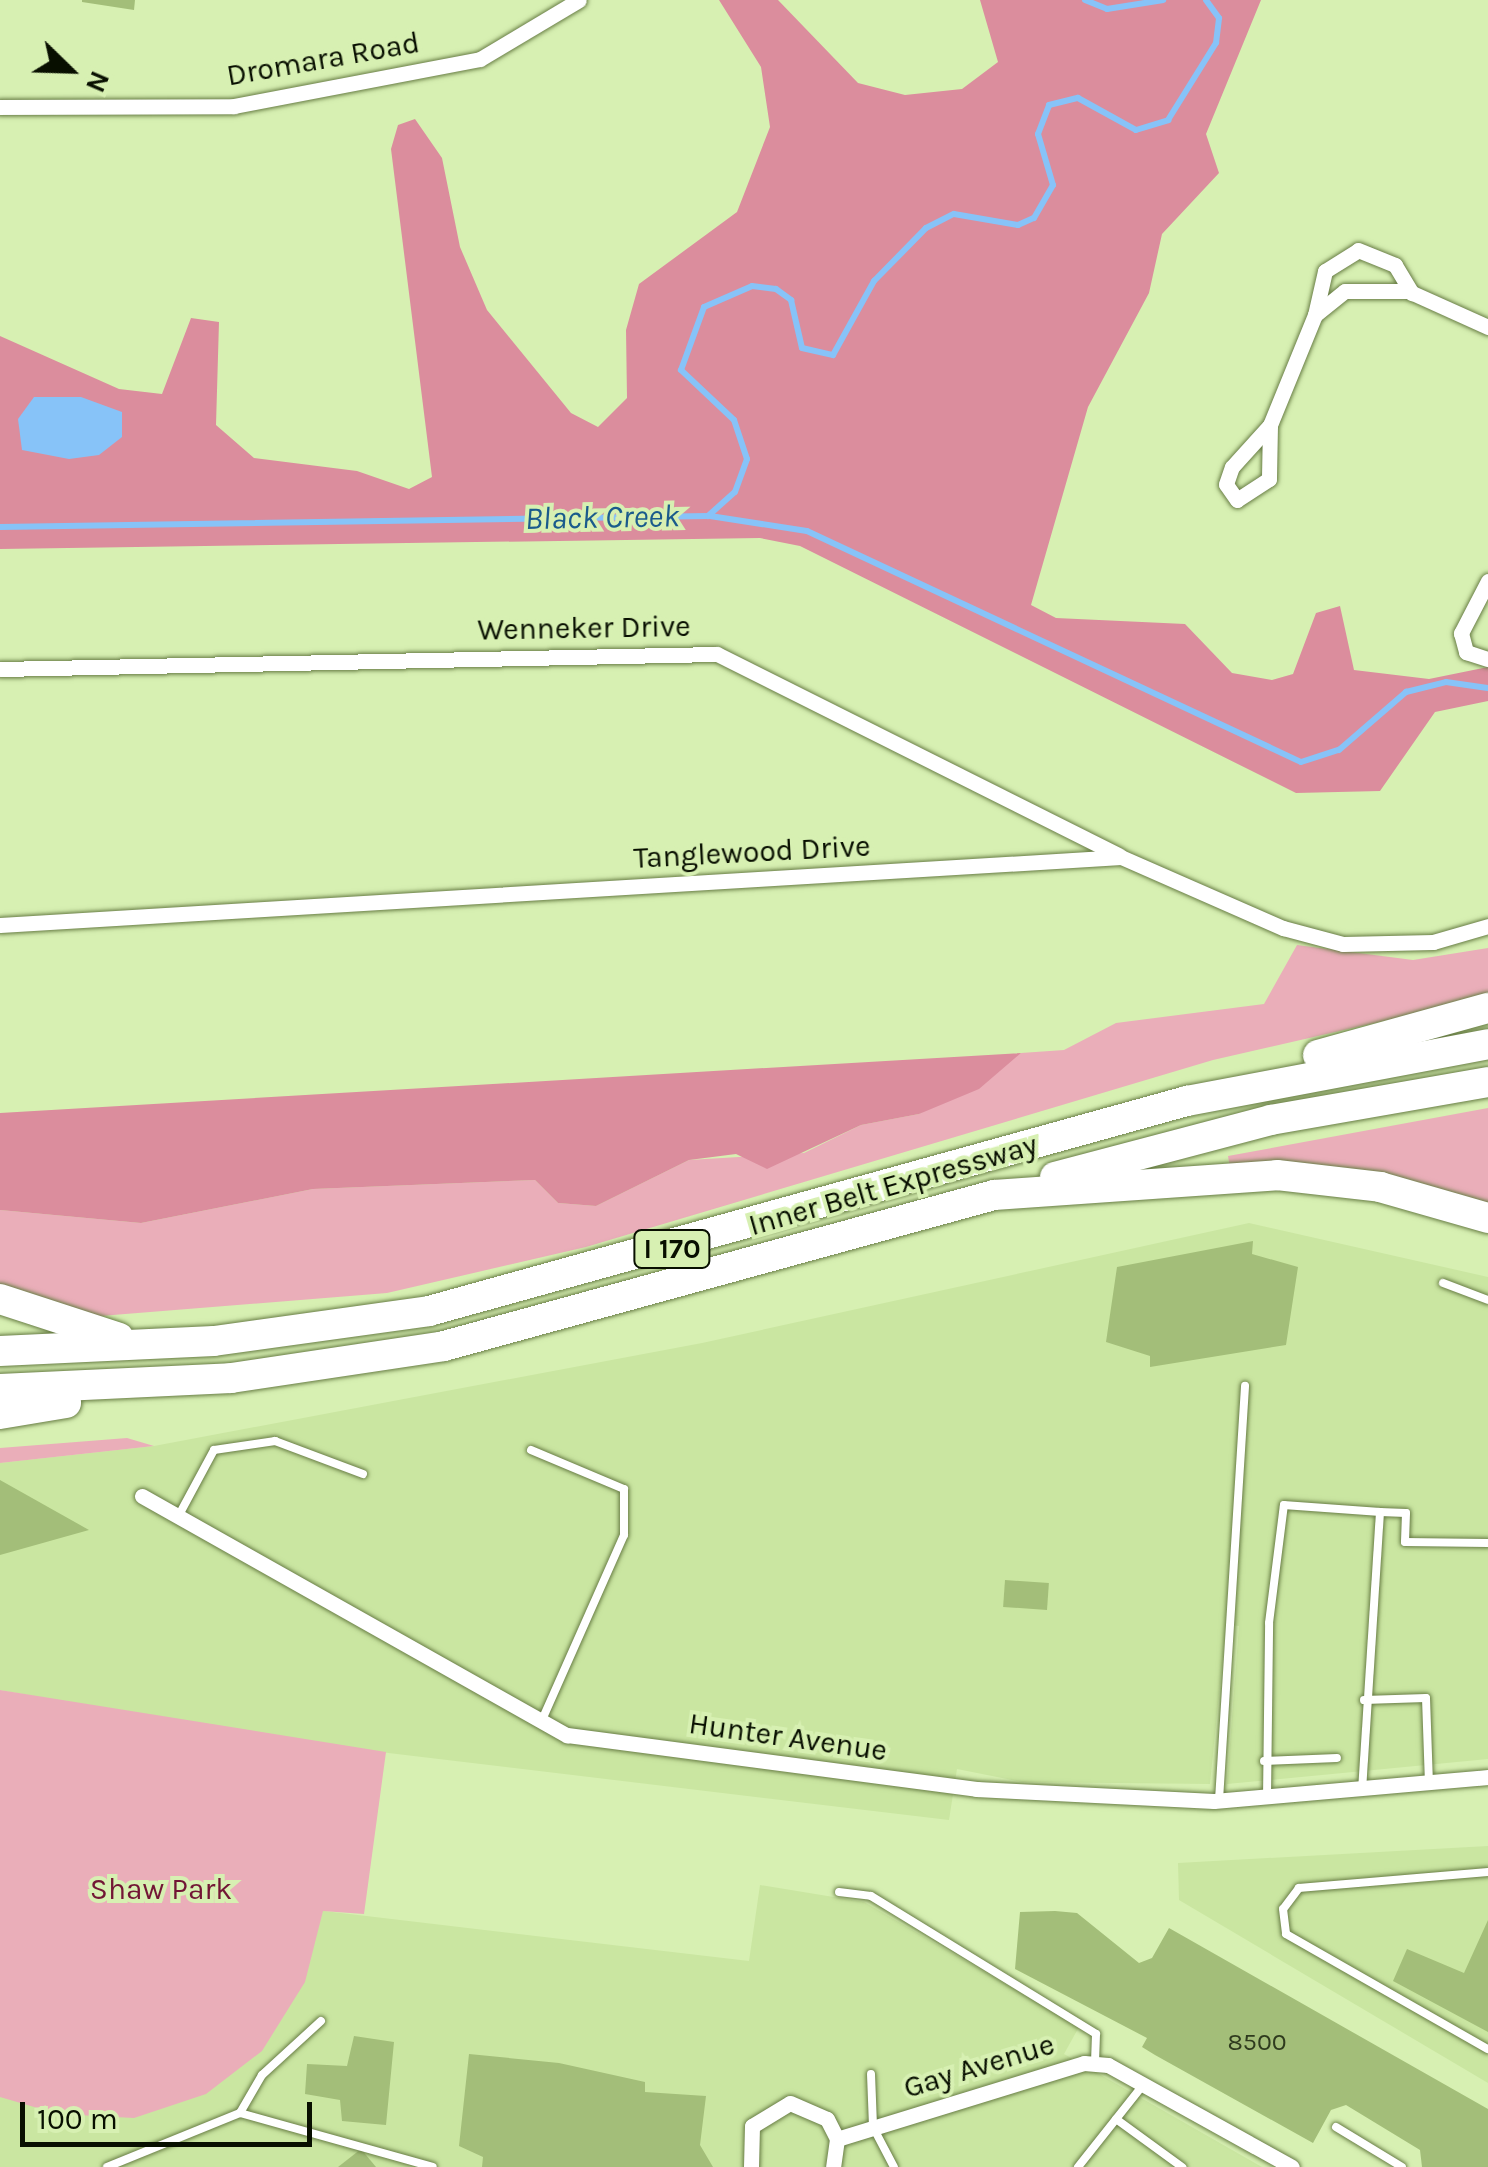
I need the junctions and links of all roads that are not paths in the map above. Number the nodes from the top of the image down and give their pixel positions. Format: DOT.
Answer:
graph roads {
  1 [pos="579,0"];
  2 [pos="0,108"];
  3 [pos="1412,293"];
  4 [pos="1315,316"];
  5 [pos="1488,327"];
  6 [pos="1270,425"];
  7 [pos="1488,580"];
  8 [pos="1488,658"];
  9 [pos="0,669"];
  10 [pos="1121,857"];
  11 [pos="0,925"];
  12 [pos="1488,926"];
  13 [pos="1488,1008"];
  14 [pos="1488,1044"];
  15 [pos="1488,1082"];
  16 [pos="1188,1101"];
  17 [pos="994,1194"];
  18 [pos="1488,1218"];
  19 [pos="1443,1283"];
  20 [pos="0,1299"];
  21 [pos="1488,1300"];
  22 [pos="146,1346"];
  23 [pos="0,1351"];
  24 [pos="231,1378"];
  25 [pos="1245,1386"];
  26 [pos="0,1389"];
  27 [pos="0,1414"];
  28 [pos="530,1450"];
  29 [pos="364,1474"];
  30 [pos="142,1496"];
  31 [pos="1380,1512"];
  32 [pos="178,1516"];
  33 [pos="1488,1543"];
  34 [pos="1364,1700"];
  35 [pos="540,1722"];
  36 [pos="1337,1758"];
  37 [pos="1264,1762"];
  38 [pos="1488,1777"];
  39 [pos="1428,1787"];
  40 [pos="1362,1791"];
  41 [pos="1267,1797"];
  42 [pos="1219,1800"];
  43 [pos="1488,1872"];
  44 [pos="839,1892"];
  45 [pos="321,2021"];
  46 [pos="1488,2048"];
  47 [pos="1095,2064"];
  48 [pos="871,2074"];
  49 [pos="1144,2085"];
  50 [pos="240,2113"];
  51 [pos="1116,2119"];
  52 [pos="872,2127"];
  53 [pos="1336,2127"];
  54 [pos="837,2138"];
  55 [pos="106,2167"];
  56 [pos="434,2167"];
  57 [pos="752,2167"];
  58 [pos="833,2167"];
  59 [pos="894,2167"];
  60 [pos="1078,2167"];
  61 [pos="1182,2167"];
  62 [pos="1292,2167"];
  63 [pos="1402,2167"];
  1 -- 2 [label="street, Dromara Road"];
  3 -- 4 [label="street"];
  3 -- 4 [label="street"];
  3 -- 5 [label="street"];
  4 -- 6 [label="street"];
  6 -- 6 [label="street"];
  7 -- 8 [label="street"];
  9 -- 10 [label="street, Wenneker Drive"];
  10 -- 11 [label="street, Tanglewood Drive"];
  10 -- 12 [label="street, Tanglewood Drive"];
  13 -- 16 [label="highway"];
  14 -- 16 [label="highway, Inner Belt Expressway / I 170"];
  15 -- 17 [label="highway, Inner Belt Expressway / I 170"];
  16 -- 22 [label="highway, Inner Belt Expressway / I 170"];
  17 -- 18 [label="highway"];
  17 -- 24 [label="highway, Inner Belt Expressway / I 170"];
  19 -- 21 [label="lane"];
  20 -- 22 [label="highway"];
  22 -- 23 [label="highway, Inner Belt Expressway / I 170"];
  24 -- 26 [label="highway, Inner Belt Expressway / I 170"];
  24 -- 27 [label="highway"];
  25 -- 42 [label="lane"];
  28 -- 35 [label="lane"];
  29 -- 32 [label="lane"];
  30 -- 32 [label="street, Hunter Avenue"];
  31 -- 33 [label="lane"];
  31 -- 34 [label="lane"];
  31 -- 37 [label="lane"];
  32 -- 35 [label="street, Hunter Avenue"];
  34 -- 39 [label="lane"];
  34 -- 40 [label="lane"];
  35 -- 42 [label="street, Hunter Avenue"];
  36 -- 37 [label="lane"];
  37 -- 41 [label="lane"];
  38 -- 39 [label="street, Hunter Avenue"];
  39 -- 40 [label="street, Hunter Avenue"];
  40 -- 41 [label="street, Hunter Avenue"];
  41 -- 42 [label="street, Hunter Avenue"];
  43 -- 46 [label="lane"];
  44 -- 47 [label="lane"];
  45 -- 50 [label="lane"];
  47 -- 49 [label="street, Gay Avenue"];
  47 -- 52 [label="street, Gay Avenue"];
  48 -- 52 [label="lane"];
  49 -- 51 [label="lane"];
  49 -- 62 [label="street, Gay Avenue"];
  50 -- 55 [label="lane"];
  50 -- 56 [label="lane"];
  51 -- 60 [label="lane"];
  51 -- 61 [label="lane"];
  52 -- 54 [label="street, Gay Avenue"];
  52 -- 59 [label="lane"];
  53 -- 63 [label="lane"];
  54 -- 57 [label="street"];
  54 -- 58 [label="street"];
}
